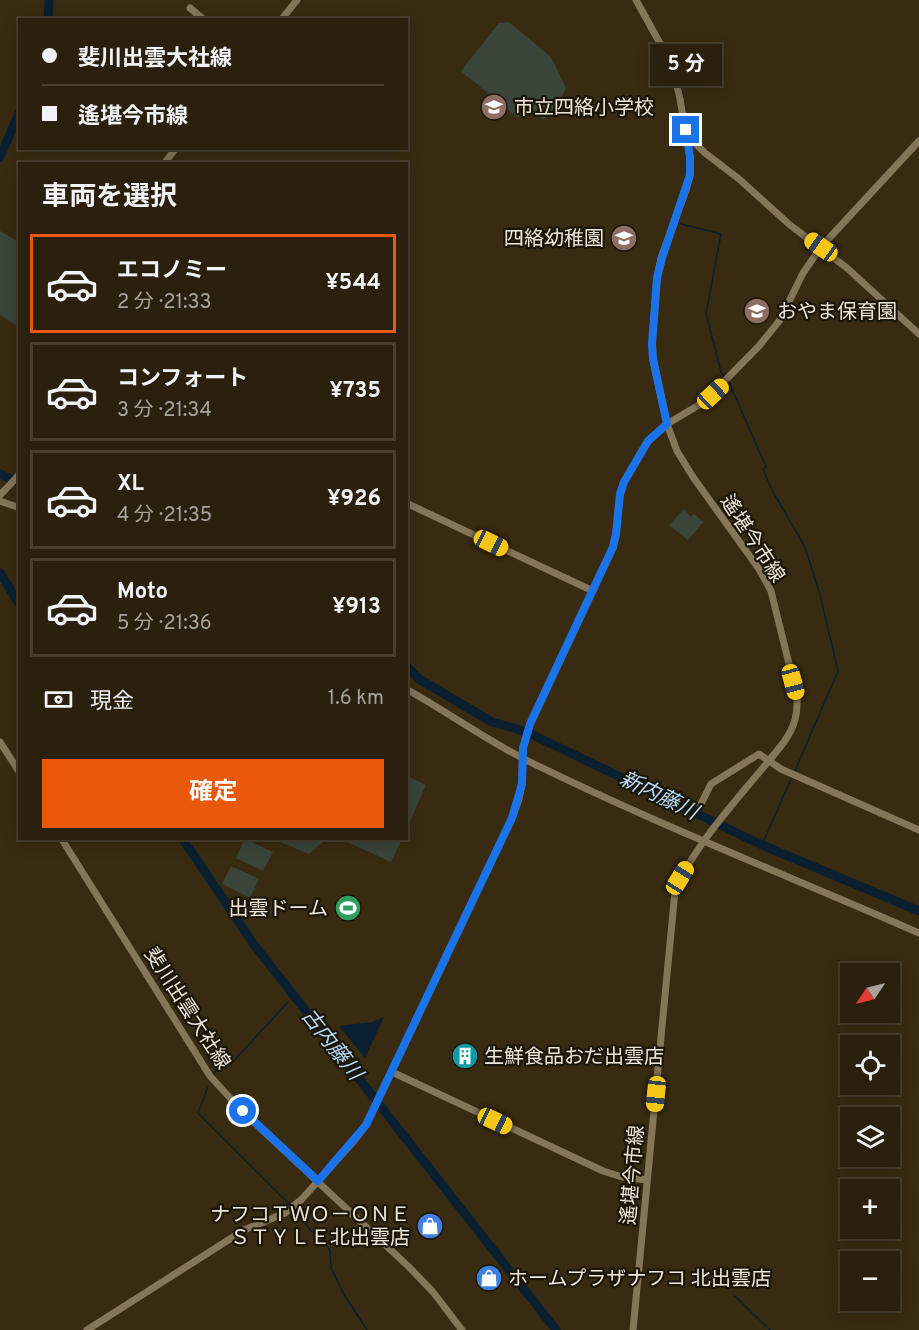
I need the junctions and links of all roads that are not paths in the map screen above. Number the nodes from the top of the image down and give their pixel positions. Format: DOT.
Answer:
graph roads {
  1 [pos="297,0"];
  2 [pos="636,0"];
  3 [pos="190,8"];
  4 [pos="202,18"];
  5 [pos="283,18"];
  6 [pos="688,141"];
  7 [pos="919,141"];
  8 [pos="821,247"];
  9 [pos="919,334"];
  10 [pos="667,424"];
  11 [pos="18,476"];
  12 [pos="1,496"];
  13 [pos="408,504"];
  14 [pos="18,507"];
  15 [pos="593,591"];
  16 [pos="408,690"];
  17 [pos="0,742"];
  18 [pos="522,758"];
  19 [pos="769,761"];
  20 [pos="18,770"];
  21 [pos="700,806"];
  22 [pos="919,830"];
  23 [pos="62,840"];
  24 [pos="705,841"];
  25 [pos="919,933"];
  26 [pos="392,1072"];
  27 [pos="646,1180"];
  28 [pos="318,1181"];
  29 [pos="87,1330"];
  30 [pos="462,1330"];
  31 [pos="633,1330"];
  1 -- 5 [label="street"];
  2 -- 6 [label="street, 遙堪今市線"];
  3 -- 4 [label="street"];
  6 -- 8 [label="street"];
  6 -- 10 [label="street, 遙堪今市線"];
  7 -- 8 [label="street"];
  8 -- 9 [label="street"];
  8 -- 10 [label="street"];
  10 -- 15 [label="street"];
  10 -- 19 [label="street, 遙堪今市線"];
  11 -- 12 [label="street"];
  12 -- 14 [label="street"];
  13 -- 15 [label="street"];
  15 -- 18 [label="street"];
  16 -- 18 [label="street"];
  17 -- 20 [label="street"];
  18 -- 24 [label="street"];
  18 -- 26 [label="street"];
  19 -- 21 [label="street"];
  19 -- 22 [label="street"];
  19 -- 24 [label="street, 遙堪今市線"];
  23 -- 28 [label="street, 斐川出雲大社線"];
  24 -- 25 [label="street"];
  24 -- 27 [label="street, 遙堪今市線"];
  26 -- 27 [label="street"];
  26 -- 28 [label="street"];
  27 -- 31 [label="street, 遙堪今市線"];
  28 -- 29 [label="street"];
  28 -- 30 [label="street, 斐川出雲大社線"];
}
